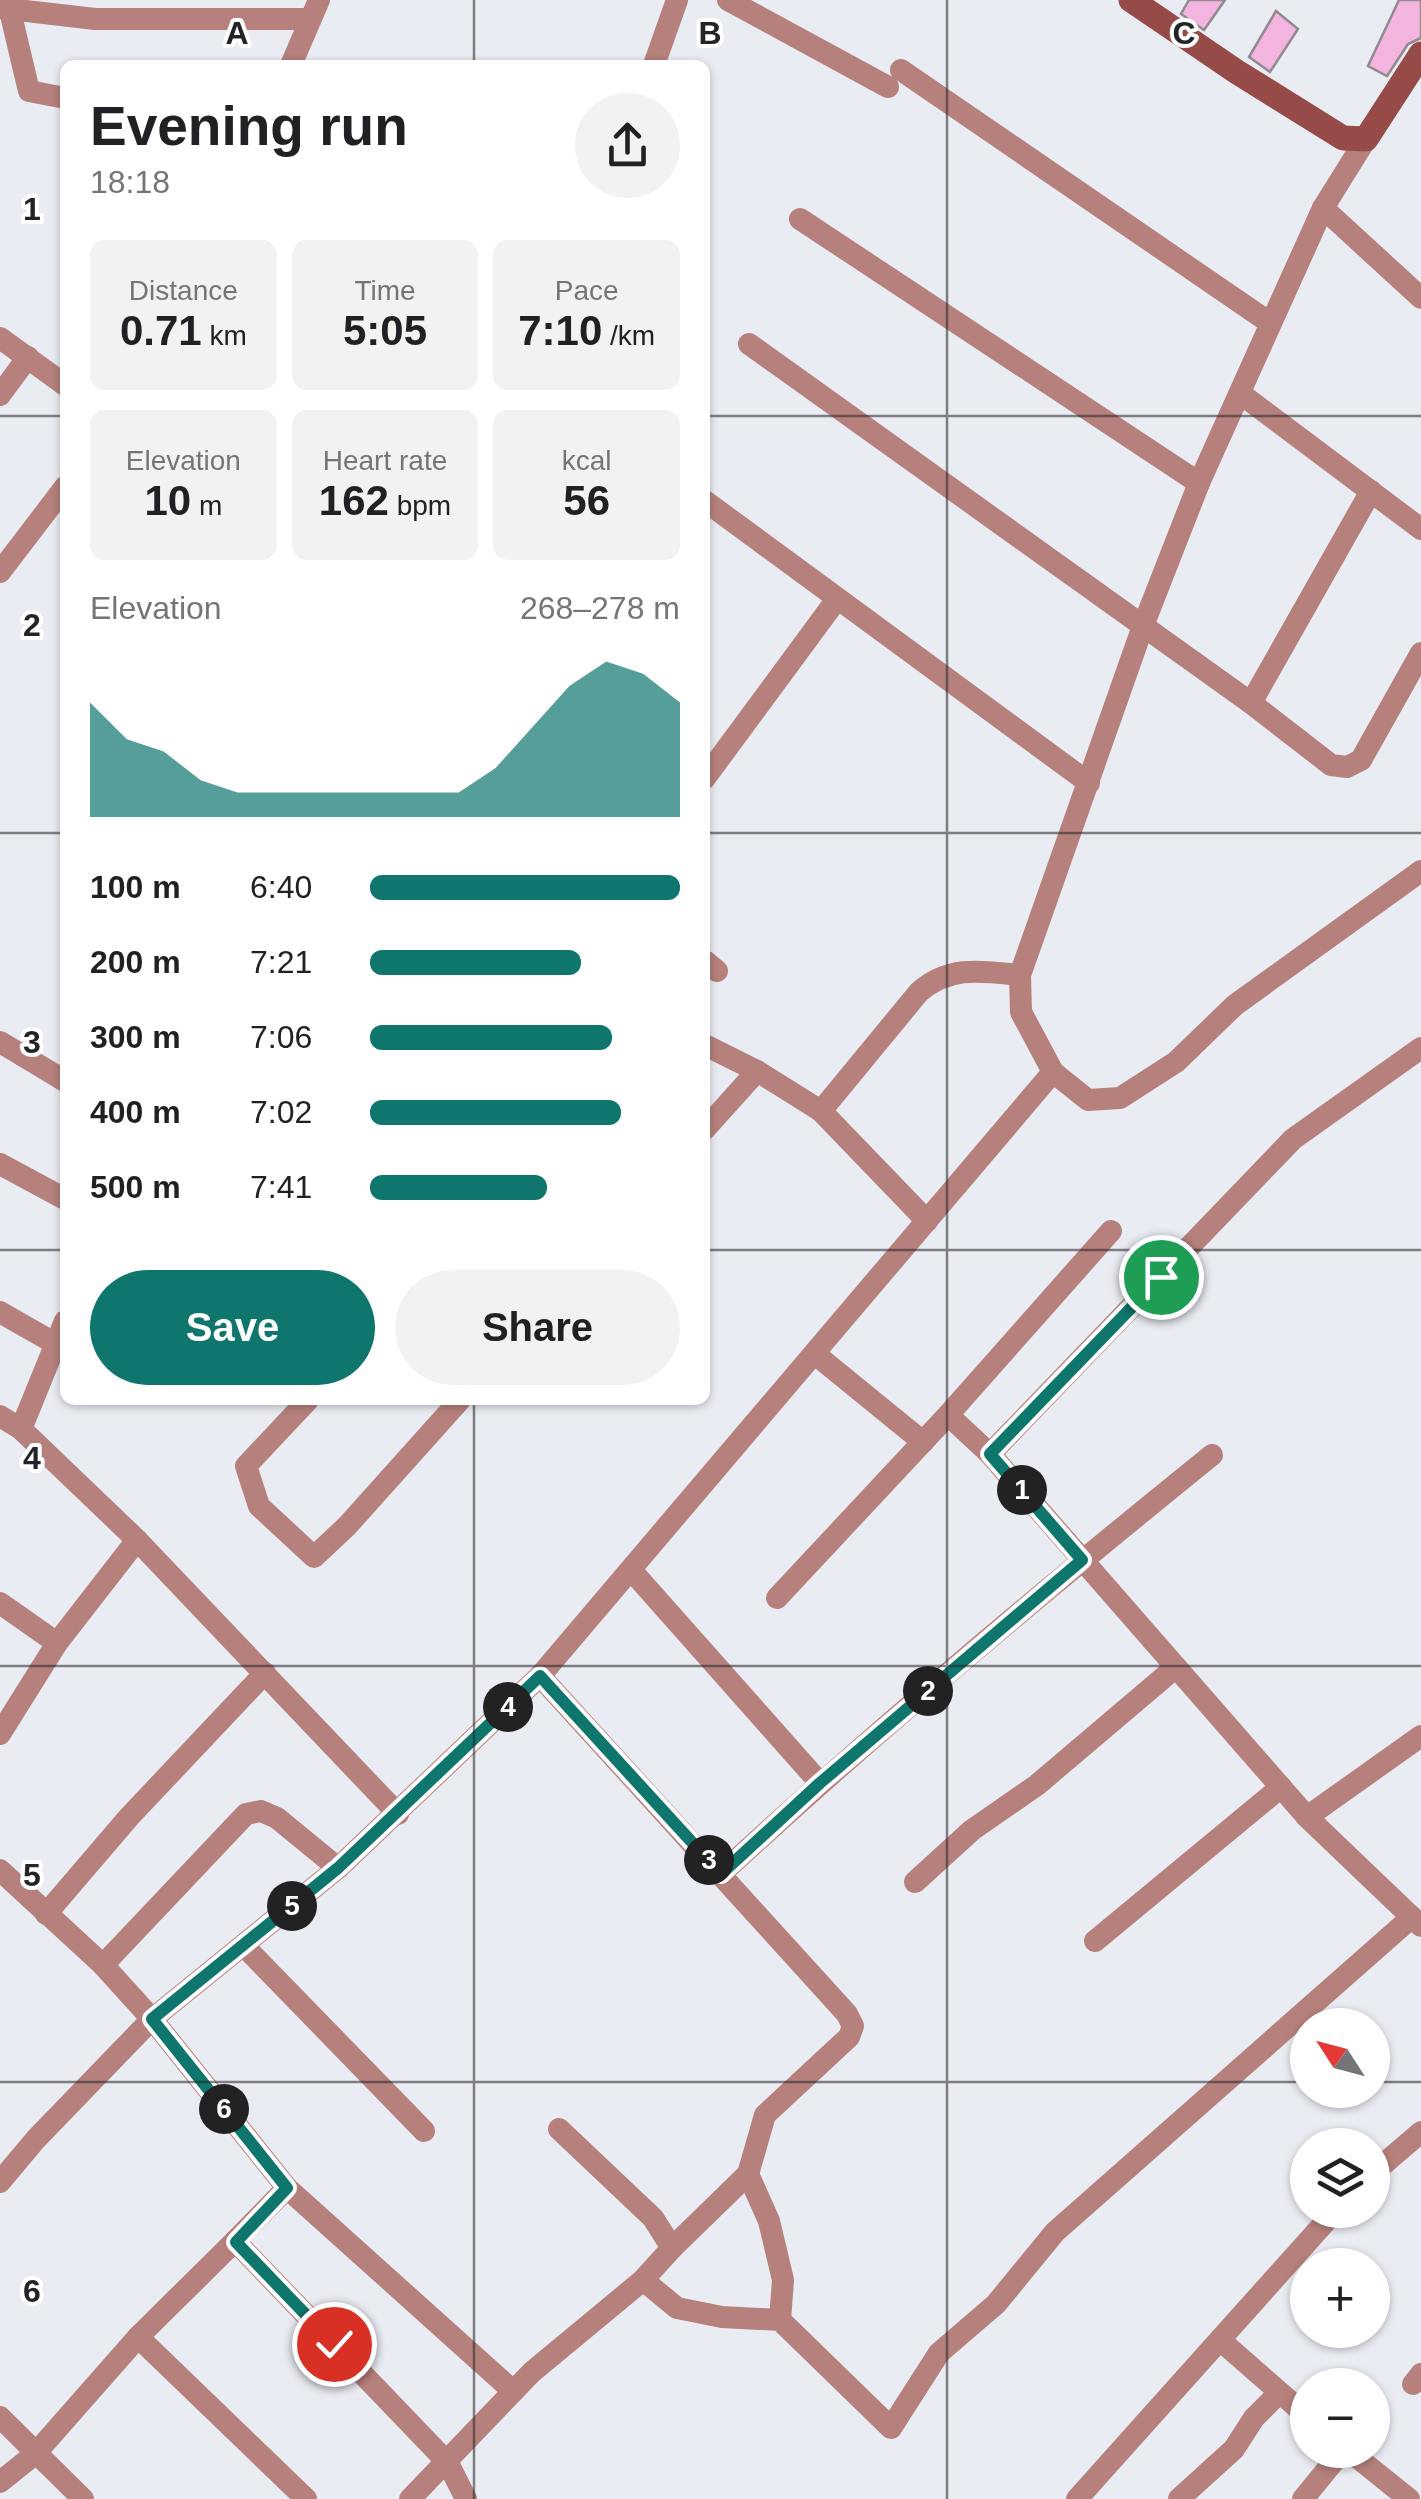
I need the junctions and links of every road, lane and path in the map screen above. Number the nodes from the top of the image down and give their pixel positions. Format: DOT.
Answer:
graph roads {
  1 [pos="677,0"];
  2 [pos="728,0"];
  3 [pos="1132,0"];
  4 [pos="5,10"];
  5 [pos="314,10"];
  6 [pos="293,60"];
  7 [pos="656,60"];
  8 [pos="1418,65"];
  9 [pos="60,97"];
  10 [pos="1366,139"];
  11 [pos="1323,208"];
  12 [pos="800,220"];
  13 [pos="1421,298"];
  14 [pos="1270,323"];
  15 [pos="0,338"];
  16 [pos="749,344"];
  17 [pos="28,357"];
  18 [pos="60,381"];
  19 [pos="0,394"];
  20 [pos="1241,394"];
  21 [pos="1199,483"];
  22 [pos="1371,492"];
  23 [pos="60,494"];
  24 [pos="710,505"];
  25 [pos="1421,530"];
  26 [pos="0,572"];
  27 [pos="837,600"];
  28 [pos="1143,626"];
  29 [pos="1421,653"];
  30 [pos="1252,703"];
  31 [pos="710,771"];
  32 [pos="1089,783"];
  33 [pos="1421,871"];
  34 [pos="1020,975"];
  35 [pos="0,1042"];
  36 [pos="710,1048"];
  37 [pos="1421,1048"];
  38 [pos="757,1071"];
  39 [pos="1053,1072"];
  40 [pos="60,1078"];
  41 [pos="821,1111"];
  42 [pos="710,1123"];
  43 [pos="0,1164"];
  44 [pos="60,1196"];
  45 [pos="927,1221"];
  46 [pos="1111,1231"];
  47 [pos="0,1312"];
  48 [pos="60,1334"];
  49 [pos="56,1344"];
  50 [pos="815,1354"];
  51 [pos="303,1405"];
  52 [pos="456,1405"];
  53 [pos="948,1415"];
  54 [pos="0,1416"];
  55 [pos="21,1428"];
  56 [pos="923,1442"];
  57 [pos="990,1454"];
  58 [pos="1212,1455"];
  59 [pos="137,1540"];
  60 [pos="1082,1560"];
  61 [pos="632,1571"];
  62 [pos="777,1598"];
  63 [pos="0,1603"];
  64 [pos="57,1643"];
  65 [pos="1176,1666"];
  66 [pos="265,1672"];
  67 [pos="540,1676"];
  68 [pos="0,1734"];
  69 [pos="1421,1736"];
  70 [pos="820,1783"];
  71 [pos="1281,1787"];
  72 [pos="398,1814"];
  73 [pos="1308,1818"];
  74 [pos="338,1868"];
  75 [pos="0,1870"];
  76 [pos="721,1874"];
  77 [pos="915,1882"];
  78 [pos="46,1914"];
  79 [pos="1416,1922"];
  80 [pos="1096,1941"];
  81 [pos="244,1946"];
  82 [pos="103,1965"];
  83 [pos="152,2019"];
  84 [pos="559,2129"];
  85 [pos="424,2131"];
  86 [pos="1421,2132"];
  87 [pos="1390,2159"];
  88 [pos="748,2174"];
  89 [pos="0,2182"];
  90 [pos="287,2188"];
  91 [pos="1320,2228"];
  92 [pos="236,2242"];
  93 [pos="672,2248"];
  94 [pos="643,2280"];
  95 [pos="780,2320"];
  96 [pos="138,2337"];
  97 [pos="1220,2340"];
  98 [pos="512,2392"];
  99 [pos="1278,2394"];
  100 [pos="1290,2403"];
  101 [pos="0,2417"];
  102 [pos="35,2454"];
  103 [pos="448,2463"];
  104 [pos="1330,2468"];
  105 [pos="1369,2468"];
  106 [pos="0,2482"];
  107 [pos="83,2499"];
  108 [pos="306,2499"];
  109 [pos="410,2499"];
  110 [pos="466,2499"];
  111 [pos="1077,2499"];
  112 [pos="1180,2499"];
  113 [pos="1303,2499"];
  114 [pos="1409,2499"];
  1 -- 7 [label="street"];
  2 -- 14 [label="street"];
  3 -- 10 [label="street"];
  4 -- 5 [label="street"];
  4 -- 9 [label="street"];
  5 -- 6 [label="street"];
  8 -- 10 [label="street"];
  10 -- 11 [label="street"];
  11 -- 13 [label="street"];
  11 -- 14 [label="street"];
  12 -- 21 [label="street"];
  14 -- 20 [label="street"];
  15 -- 17 [label="street"];
  16 -- 28 [label="street"];
  17 -- 18 [label="street"];
  17 -- 19 [label="street"];
  20 -- 21 [label="street"];
  20 -- 22 [label="street"];
  21 -- 28 [label="street"];
  22 -- 25 [label="street"];
  22 -- 30 [label="street"];
  23 -- 26 [label="street"];
  24 -- 27 [label="street"];
  27 -- 31 [label="street"];
  27 -- 32 [label="street"];
  28 -- 30 [label="street"];
  28 -- 32 [label="street"];
  29 -- 30 [label="street"];
  32 -- 34 [label="street"];
  33 -- 39 [label="street"];
  34 -- 39 [label="street"];
  34 -- 41 [label="street"];
  35 -- 40 [label="street"];
  36 -- 38 [label="street"];
  37 -- 57 [label="street"];
  38 -- 41 [label="street"];
  38 -- 42 [label="street"];
  39 -- 45 [label="street"];
  41 -- 45 [label="street"];
  43 -- 44 [label="street"];
  45 -- 50 [label="street"];
  46 -- 53 [label="street"];
  47 -- 49 [label="street"];
  48 -- 49 [label="street"];
  49 -- 55 [label="street"];
  50 -- 56 [label="street"];
  50 -- 61 [label="street"];
  51 -- 52 [label="street"];
  53 -- 56 [label="street"];
  53 -- 57 [label="street"];
  54 -- 55 [label="street"];
  55 -- 59 [label="street"];
  56 -- 62 [label="street"];
  57 -- 60 [label="street"];
  58 -- 60 [label="street"];
  59 -- 64 [label="street"];
  59 -- 66 [label="street"];
  60 -- 65 [label="street"];
  60 -- 70 [label="street"];
  61 -- 67 [label="street"];
  61 -- 70 [label="street"];
  63 -- 64 [label="street"];
  64 -- 68 [label="street"];
  65 -- 71 [label="street"];
  65 -- 77 [label="street"];
  66 -- 72 [label="street"];
  66 -- 78 [label="street"];
  67 -- 72 [label="street"];
  67 -- 76 [label="street"];
  69 -- 73 [label="street"];
  70 -- 76 [label="street"];
  71 -- 73 [label="street"];
  71 -- 80 [label="street"];
  72 -- 74 [label="street"];
  73 -- 79 [label="street"];
  74 -- 81 [label="street"];
  74 -- 82 [label="street"];
  75 -- 78 [label="street"];
  76 -- 88 [label="street"];
  78 -- 82 [label="street"];
  79 -- 95 [label="street"];
  81 -- 83 [label="street"];
  81 -- 85 [label="street"];
  82 -- 83 [label="street"];
  83 -- 89 [label="street"];
  83 -- 90 [label="street"];
  84 -- 93 [label="street"];
  86 -- 87 [label="street"];
  88 -- 93 [label="street"];
  88 -- 95 [label="street"];
  90 -- 92 [label="street"];
  90 -- 98 [label="street"];
  91 -- 97 [label="street"];
  92 -- 96 [label="street"];
  92 -- 103 [label="street"];
  93 -- 94 [label="street"];
  94 -- 95 [label="street"];
  94 -- 98 [label="street"];
  96 -- 102 [label="street"];
  96 -- 108 [label="street"];
  97 -- 99 [label="street"];
  97 -- 111 [label="street"];
  98 -- 103 [label="street"];
  99 -- 100 [label="street"];
  99 -- 112 [label="street"];
  101 -- 102 [label="street"];
  102 -- 106 [label="street"];
  102 -- 107 [label="street"];
  103 -- 109 [label="street"];
  103 -- 110 [label="street"];
  104 -- 113 [label="street"];
  105 -- 114 [label="street"];
}
